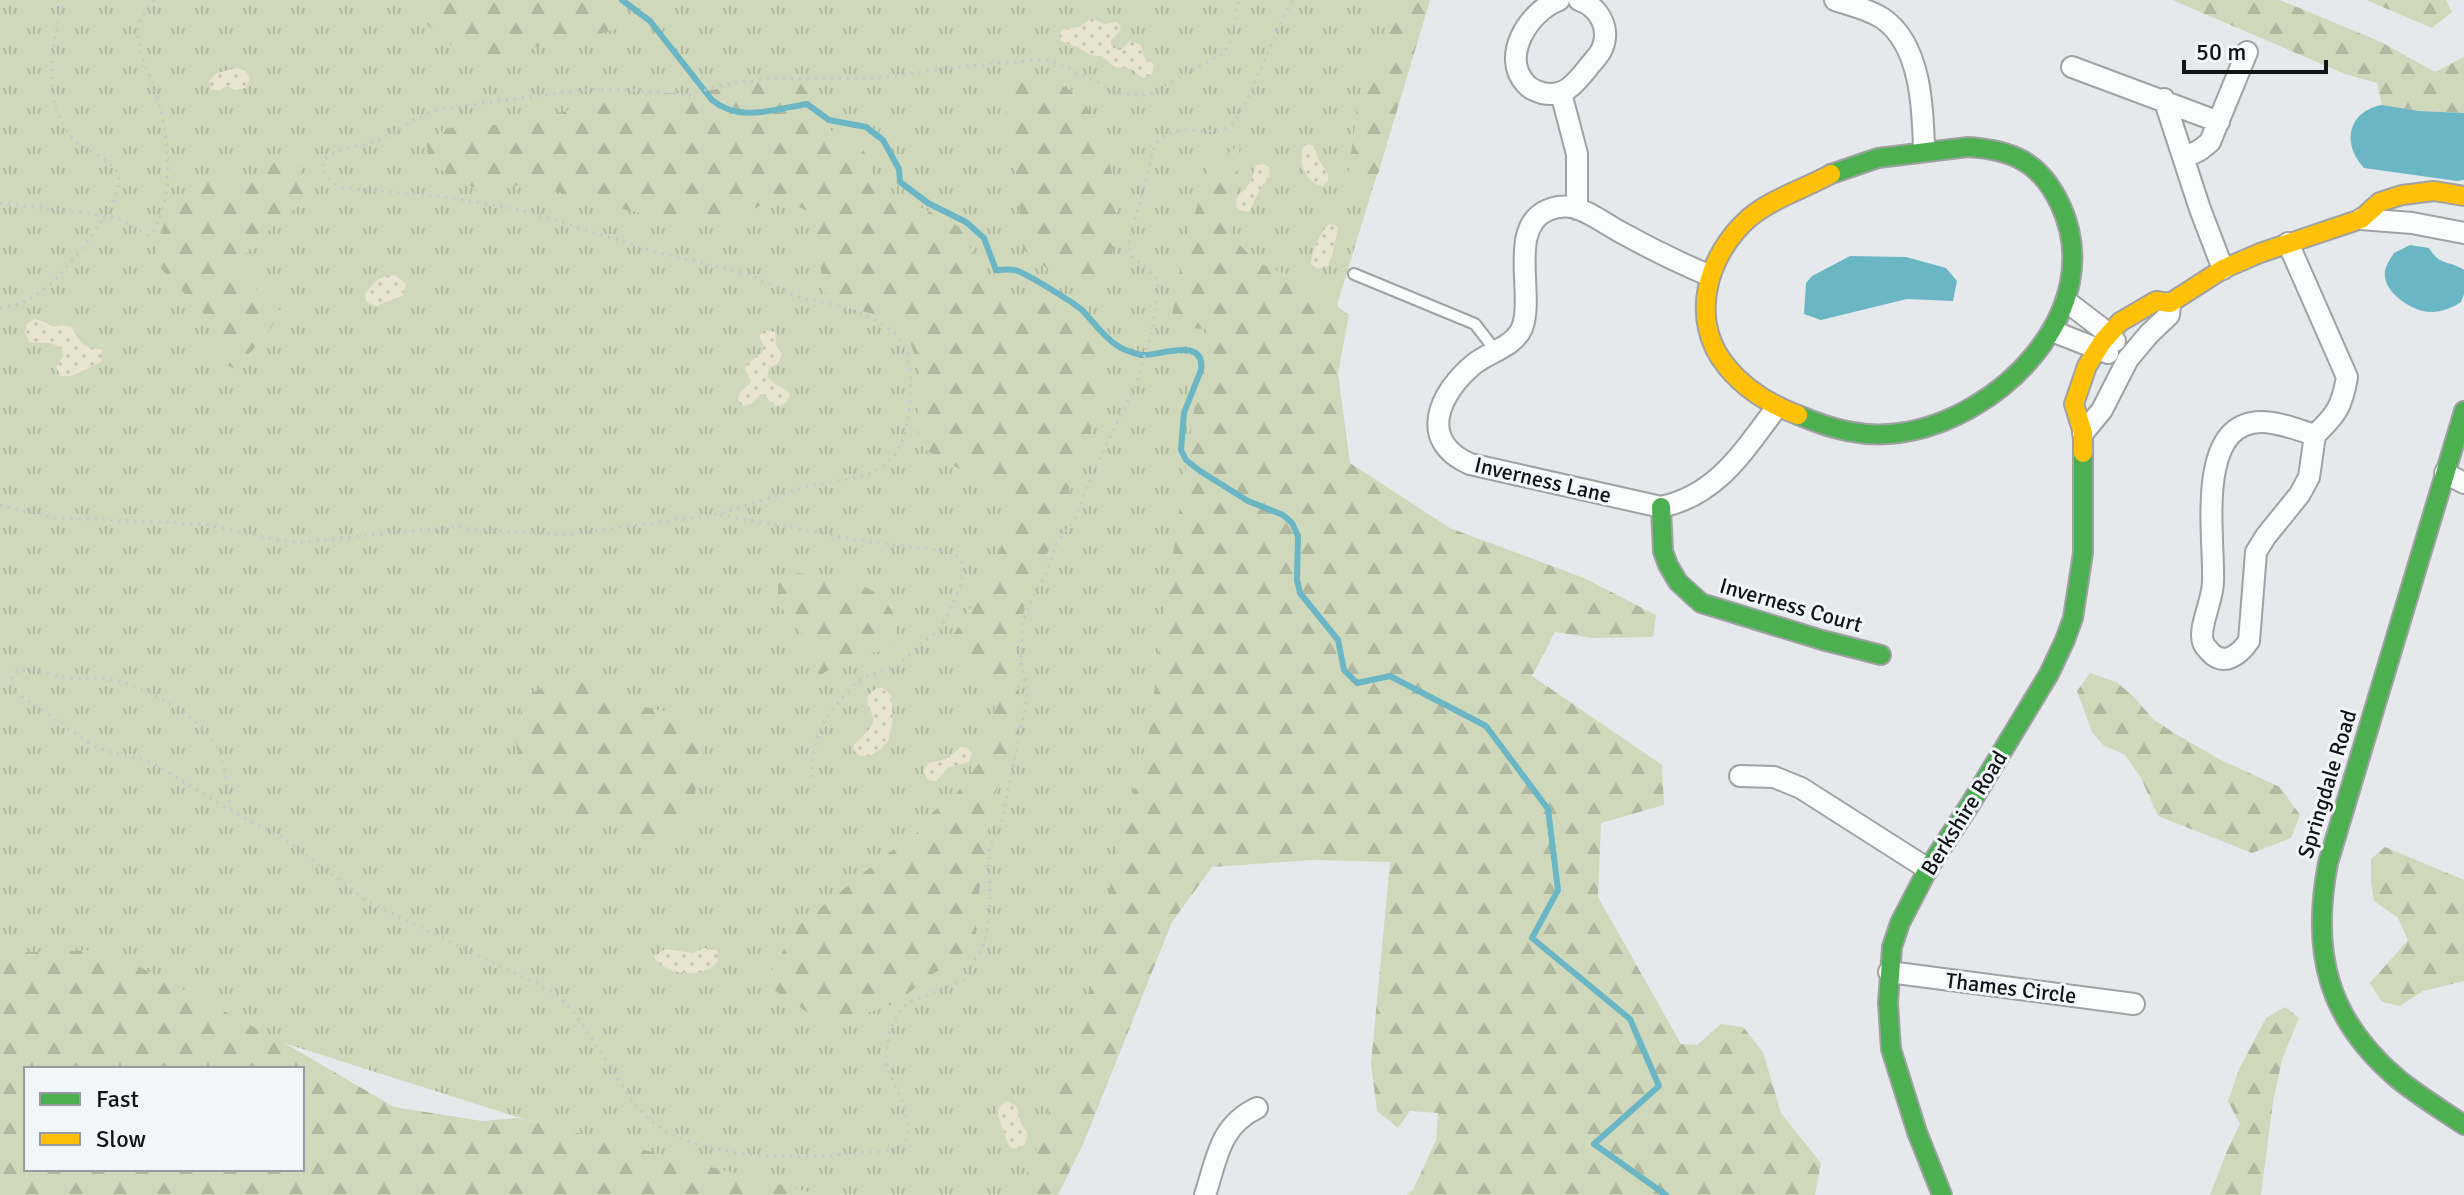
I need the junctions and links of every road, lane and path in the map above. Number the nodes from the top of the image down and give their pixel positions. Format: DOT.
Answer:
graph roads {
  1 [pos="63,0"];
  2 [pos="153,0"];
  3 [pos="1239,0"];
  4 [pos="1292,0"];
  5 [pos="1559,0"];
  6 [pos="1579,0"];
  7 [pos="1835,0"];
  8 [pos="2247,52"];
  9 [pos="2072,67"];
  10 [pos="1561,93"];
  11 [pos="2164,99"];
  12 [pos="2219,122"];
  13 [pos="1924,150"];
  14 [pos="2184,158"];
  15 [pos="2464,196"];
  16 [pos="0,203"];
  17 [pos="1577,209"];
  18 [pos="105,215"];
  19 [pos="2361,219"];
  20 [pos="2464,233"];
  21 [pos="2288,243"];
  22 [pos="2223,269"];
  23 [pos="1354,274"];
  24 [pos="1708,275"];
  25 [pos="2066,301"];
  26 [pos="2170,303"];
  27 [pos="0,308"];
  28 [pos="2052,331"];
  29 [pos="2103,342"];
  30 [pos="1495,350"];
  31 [pos="2128,359"];
  32 [pos="1777,407"];
  33 [pos="2464,411"];
  34 [pos="2083,433"];
  35 [pos="2315,435"];
  36 [pos="2445,473"];
  37 [pos="2464,483"];
  38 [pos="0,505"];
  39 [pos="1661,507"];
  40 [pos="716,514"];
  41 [pos="1881,655"];
  42 [pos="1740,776"];
  43 [pos="811,777"];
  44 [pos="231,810"];
  45 [pos="1928,869"];
  46 [pos="1889,972"];
  47 [pos="2134,1004"];
  48 [pos="1257,1108"];
  49 [pos="2464,1125"];
  50 [pos="1205,1195"];
  51 [pos="1942,1195"];
  1 -- 18 [label="path"];
  2 -- 18 [label="path"];
  3 -- 40 [label="path"];
  4 -- 44 [label="path"];
  5 -- 10 [label="street"];
  6 -- 10 [label="street"];
  7 -- 13 [label="street"];
  8 -- 12 [label="street"];
  9 -- 11 [label="street"];
  10 -- 17 [label="street"];
  11 -- 12 [label="street"];
  11 -- 14 [label="street"];
  12 -- 14 [label="street"];
  13 -- 24 [label="street"];
  13 -- 25 [label="street"];
  14 -- 22 [label="street"];
  15 -- 19 [label="street, Berkshire Road"];
  16 -- 18 [label="path"];
  17 -- 24 [label="street"];
  17 -- 30 [label="street, Inverness Lane"];
  18 -- 27 [label="path"];
  19 -- 20 [label="street, Berkshire Road"];
  19 -- 21 [label="street, Berkshire Road"];
  21 -- 22 [label="street, Berkshire Road"];
  21 -- 35 [label="street"];
  22 -- 26 [label="street, Berkshire Road"];
  23 -- 30 [label="lane"];
  24 -- 32 [label="street"];
  25 -- 28 [label="street"];
  25 -- 29 [label="street"];
  26 -- 29 [label="street, Berkshire Road"];
  26 -- 31 [label="street, Berkshire Road"];
  28 -- 29 [label="street"];
  28 -- 32 [label="street"];
  29 -- 31 [label="street"];
  29 -- 34 [label="street, Berkshire Road"];
  30 -- 39 [label="street, Inverness Lane"];
  31 -- 34 [label="street, Berkshire Road"];
  32 -- 39 [label="street"];
  33 -- 36 [label="street, Springdale Road"];
  34 -- 45 [label="street, Berkshire Road"];
  35 -- 35 [label="street"];
  36 -- 37 [label="street"];
  36 -- 49 [label="street, Springdale Road"];
  38 -- 40 [label="path"];
  39 -- 41 [label="street, Inverness Court"];
  40 -- 43 [label="path"];
  42 -- 45 [label="street"];
  44 -- 44 [label="path"];
  45 -- 46 [label="street, Berkshire Road"];
  46 -- 47 [label="street, Thames Circle"];
  46 -- 51 [label="street, Berkshire Road"];
  48 -- 50 [label="street"];
}
